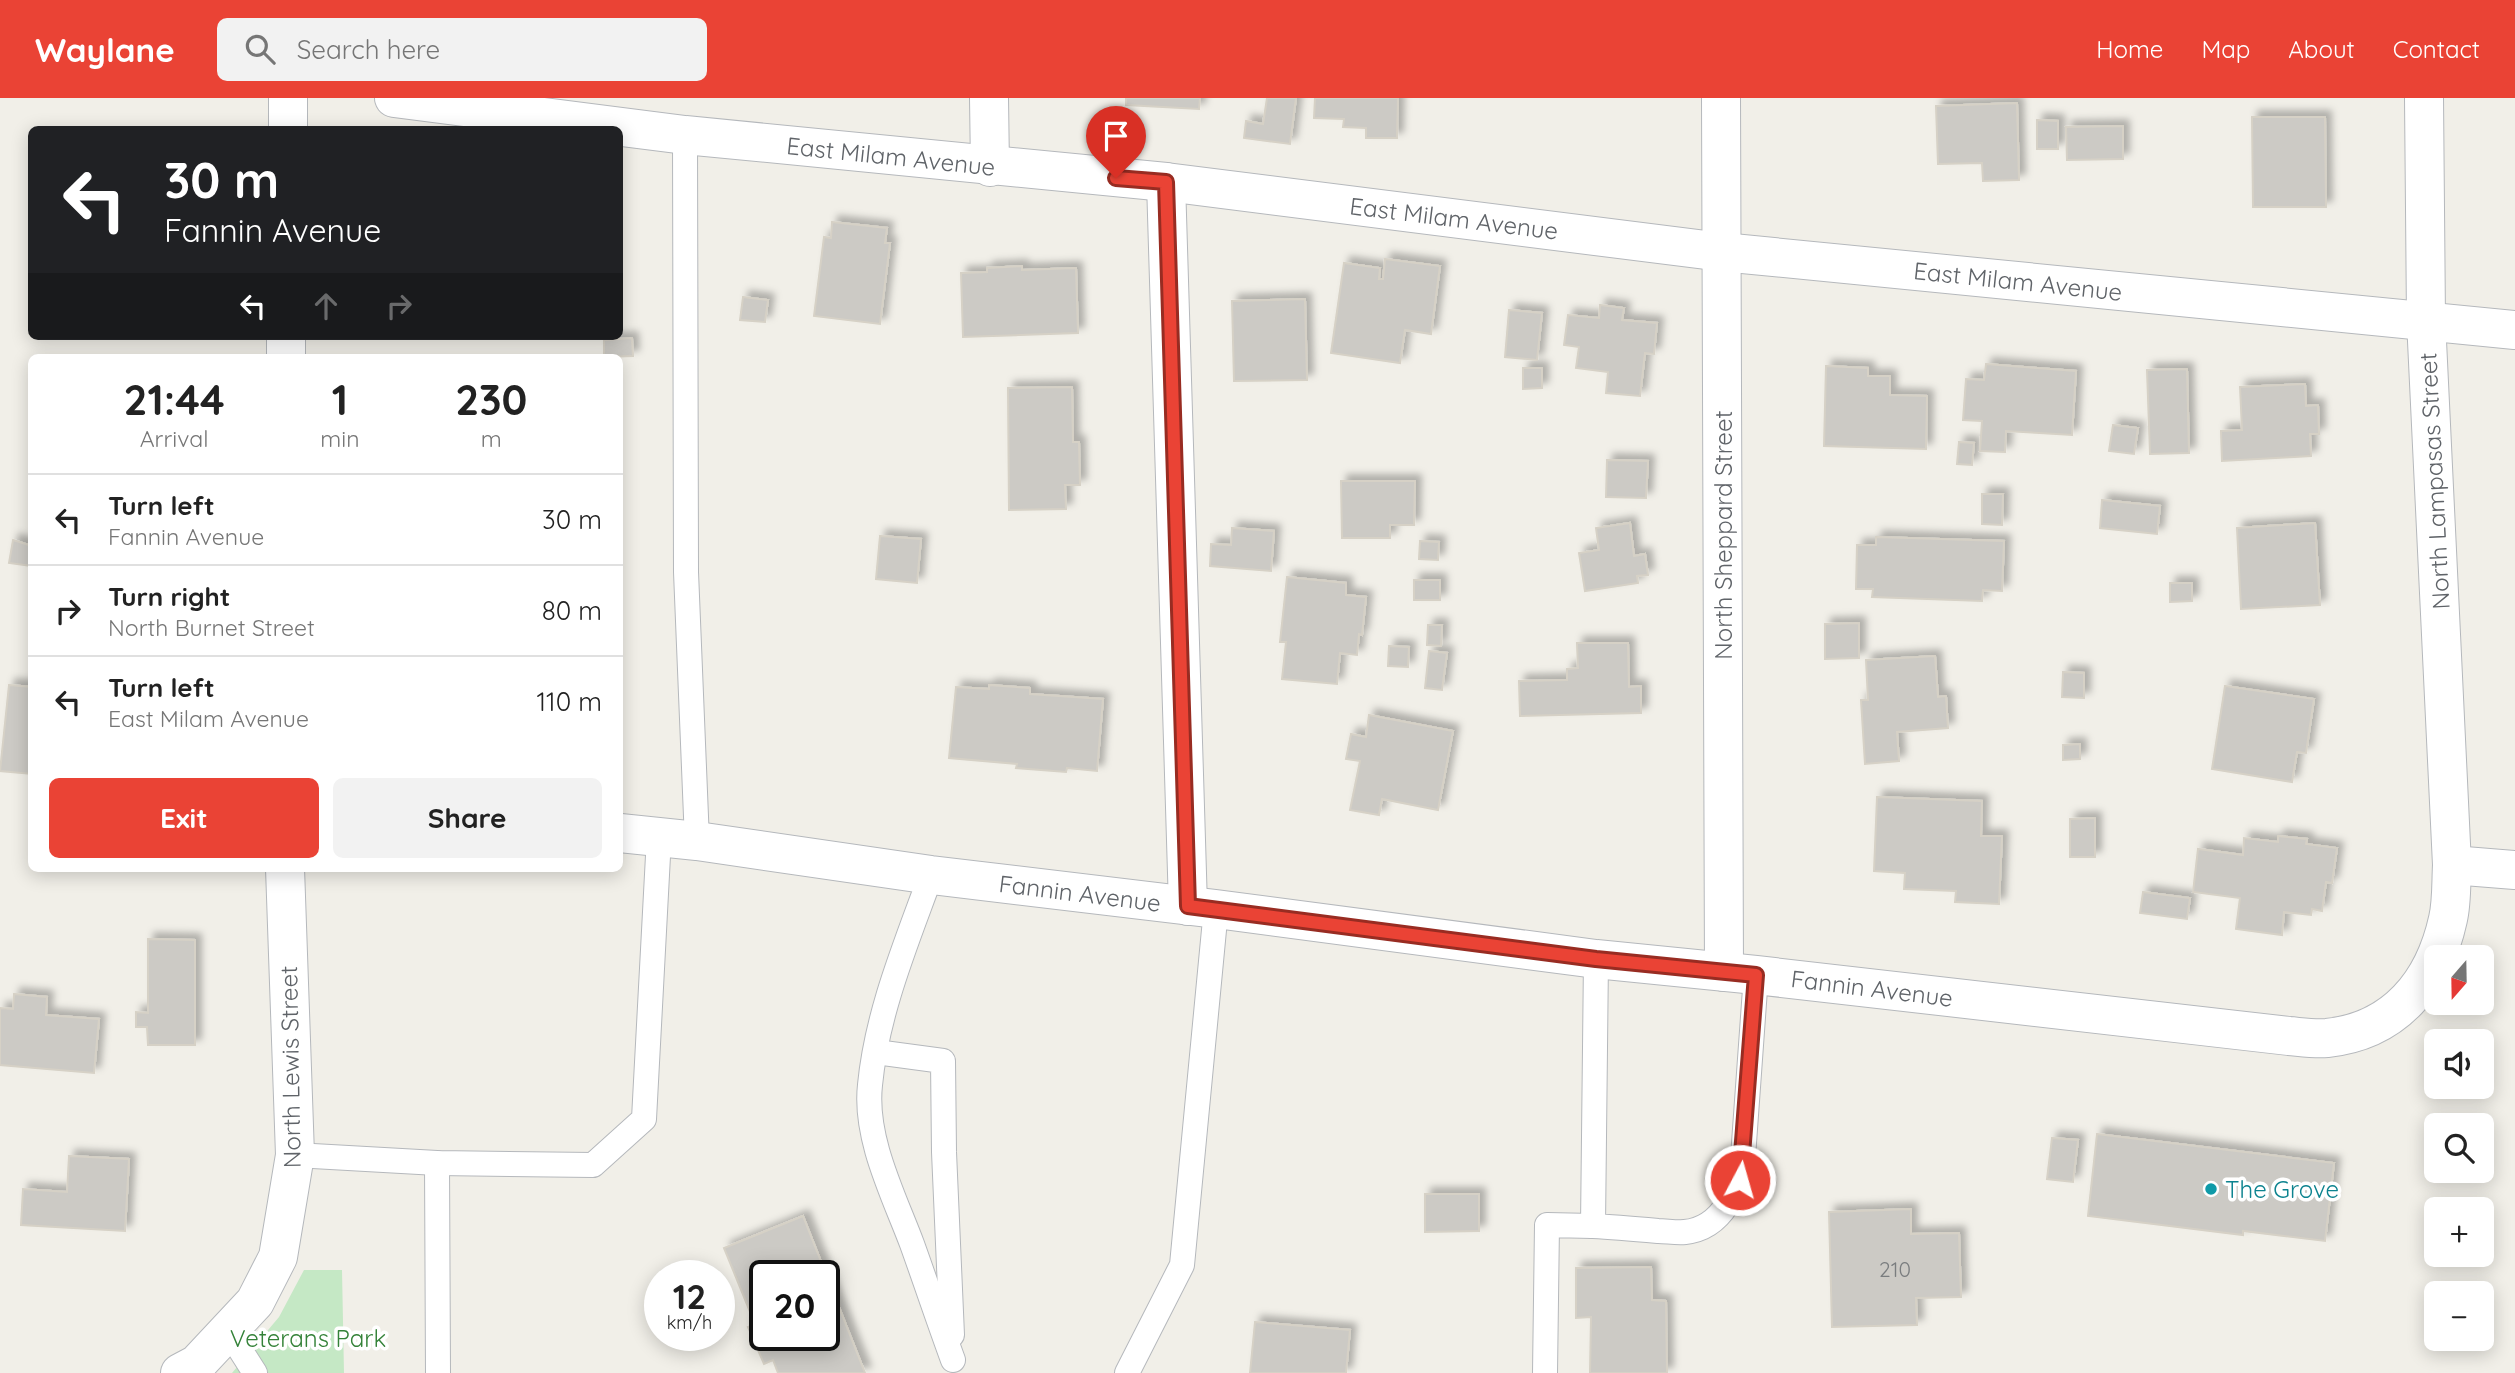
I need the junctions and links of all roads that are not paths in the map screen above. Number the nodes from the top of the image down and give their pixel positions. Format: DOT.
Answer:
graph roads {
  1 [pos="288,98"];
  2 [pos="394,98"];
  3 [pos="989,98"];
  4 [pos="1721,98"];
  5 [pos="2424,98"];
  6 [pos="288,126"];
  7 [pos="614,126"];
  8 [pos="623,127"];
  9 [pos="685,135"];
  10 [pos="990,167"];
  11 [pos="1166,182"];
  12 [pos="1722,252"];
  13 [pos="2426,320"];
  14 [pos="2515,330"];
  15 [pos="623,833"];
  16 [pos="659,837"];
  17 [pos="697,841"];
  18 [pos="2452,865"];
  19 [pos="2515,870"];
  20 [pos="285,872"];
  21 [pos="931,875"];
  22 [pos="1202,907"];
  23 [pos="1596,959"];
  24 [pos="1740,973"];
  25 [pos="876,1052"];
  26 [pos="295,1155"];
  27 [pos="437,1163"];
  28 [pos="1593,1226"];
  29 [pos="229,1332"];
  30 [pos="189,1368"];
  31 [pos="255,1373"];
  32 [pos="438,1373"];
  33 [pos="1127,1373"];
  34 [pos="1545,1373"];
  1 -- 6 [label="street"];
  2 -- 7 [label="street, East Milam Avenue"];
  3 -- 10 [label="street"];
  4 -- 12 [label="street, North Sheppard Street"];
  5 -- 13 [label="street, North Lampasas Street"];
  8 -- 9 [label="street, East Milam Avenue"];
  9 -- 10 [label="street, East Milam Avenue"];
  9 -- 17 [label="lane"];
  10 -- 11 [label="street, East Milam Avenue"];
  11 -- 12 [label="street, East Milam Avenue"];
  11 -- 22 [label="street"];
  12 -- 13 [label="street, East Milam Avenue"];
  12 -- 24 [label="street, North Sheppard Street"];
  13 -- 14 [label="street, East Milam Avenue"];
  13 -- 18 [label="street, North Lampasas Street"];
  15 -- 16 [label="street, Fannin Avenue"];
  16 -- 17 [label="street, Fannin Avenue"];
  16 -- 27 [label="lane"];
  17 -- 21 [label="street, Fannin Avenue"];
  18 -- 19 [label="street"];
  18 -- 24 [label="street, Fannin Avenue"];
  20 -- 26 [label="street, North Lewis Street"];
  21 -- 22 [label="street, Fannin Avenue"];
  21 -- 25 [label="lane"];
  22 -- 23 [label="street, Fannin Avenue"];
  22 -- 33 [label="lane"];
  23 -- 24 [label="street, Fannin Avenue"];
  23 -- 28 [label="lane"];
  24 -- 28 [label="lane"];
  25 -- 25 [label="lane"];
  26 -- 27 [label="lane"];
  26 -- 29 [label="street, North Lewis Street"];
  27 -- 32 [label="lane"];
  28 -- 34 [label="lane"];
  29 -- 30 [label="street, North Lewis Street"];
  29 -- 31 [label="lane"];
}
